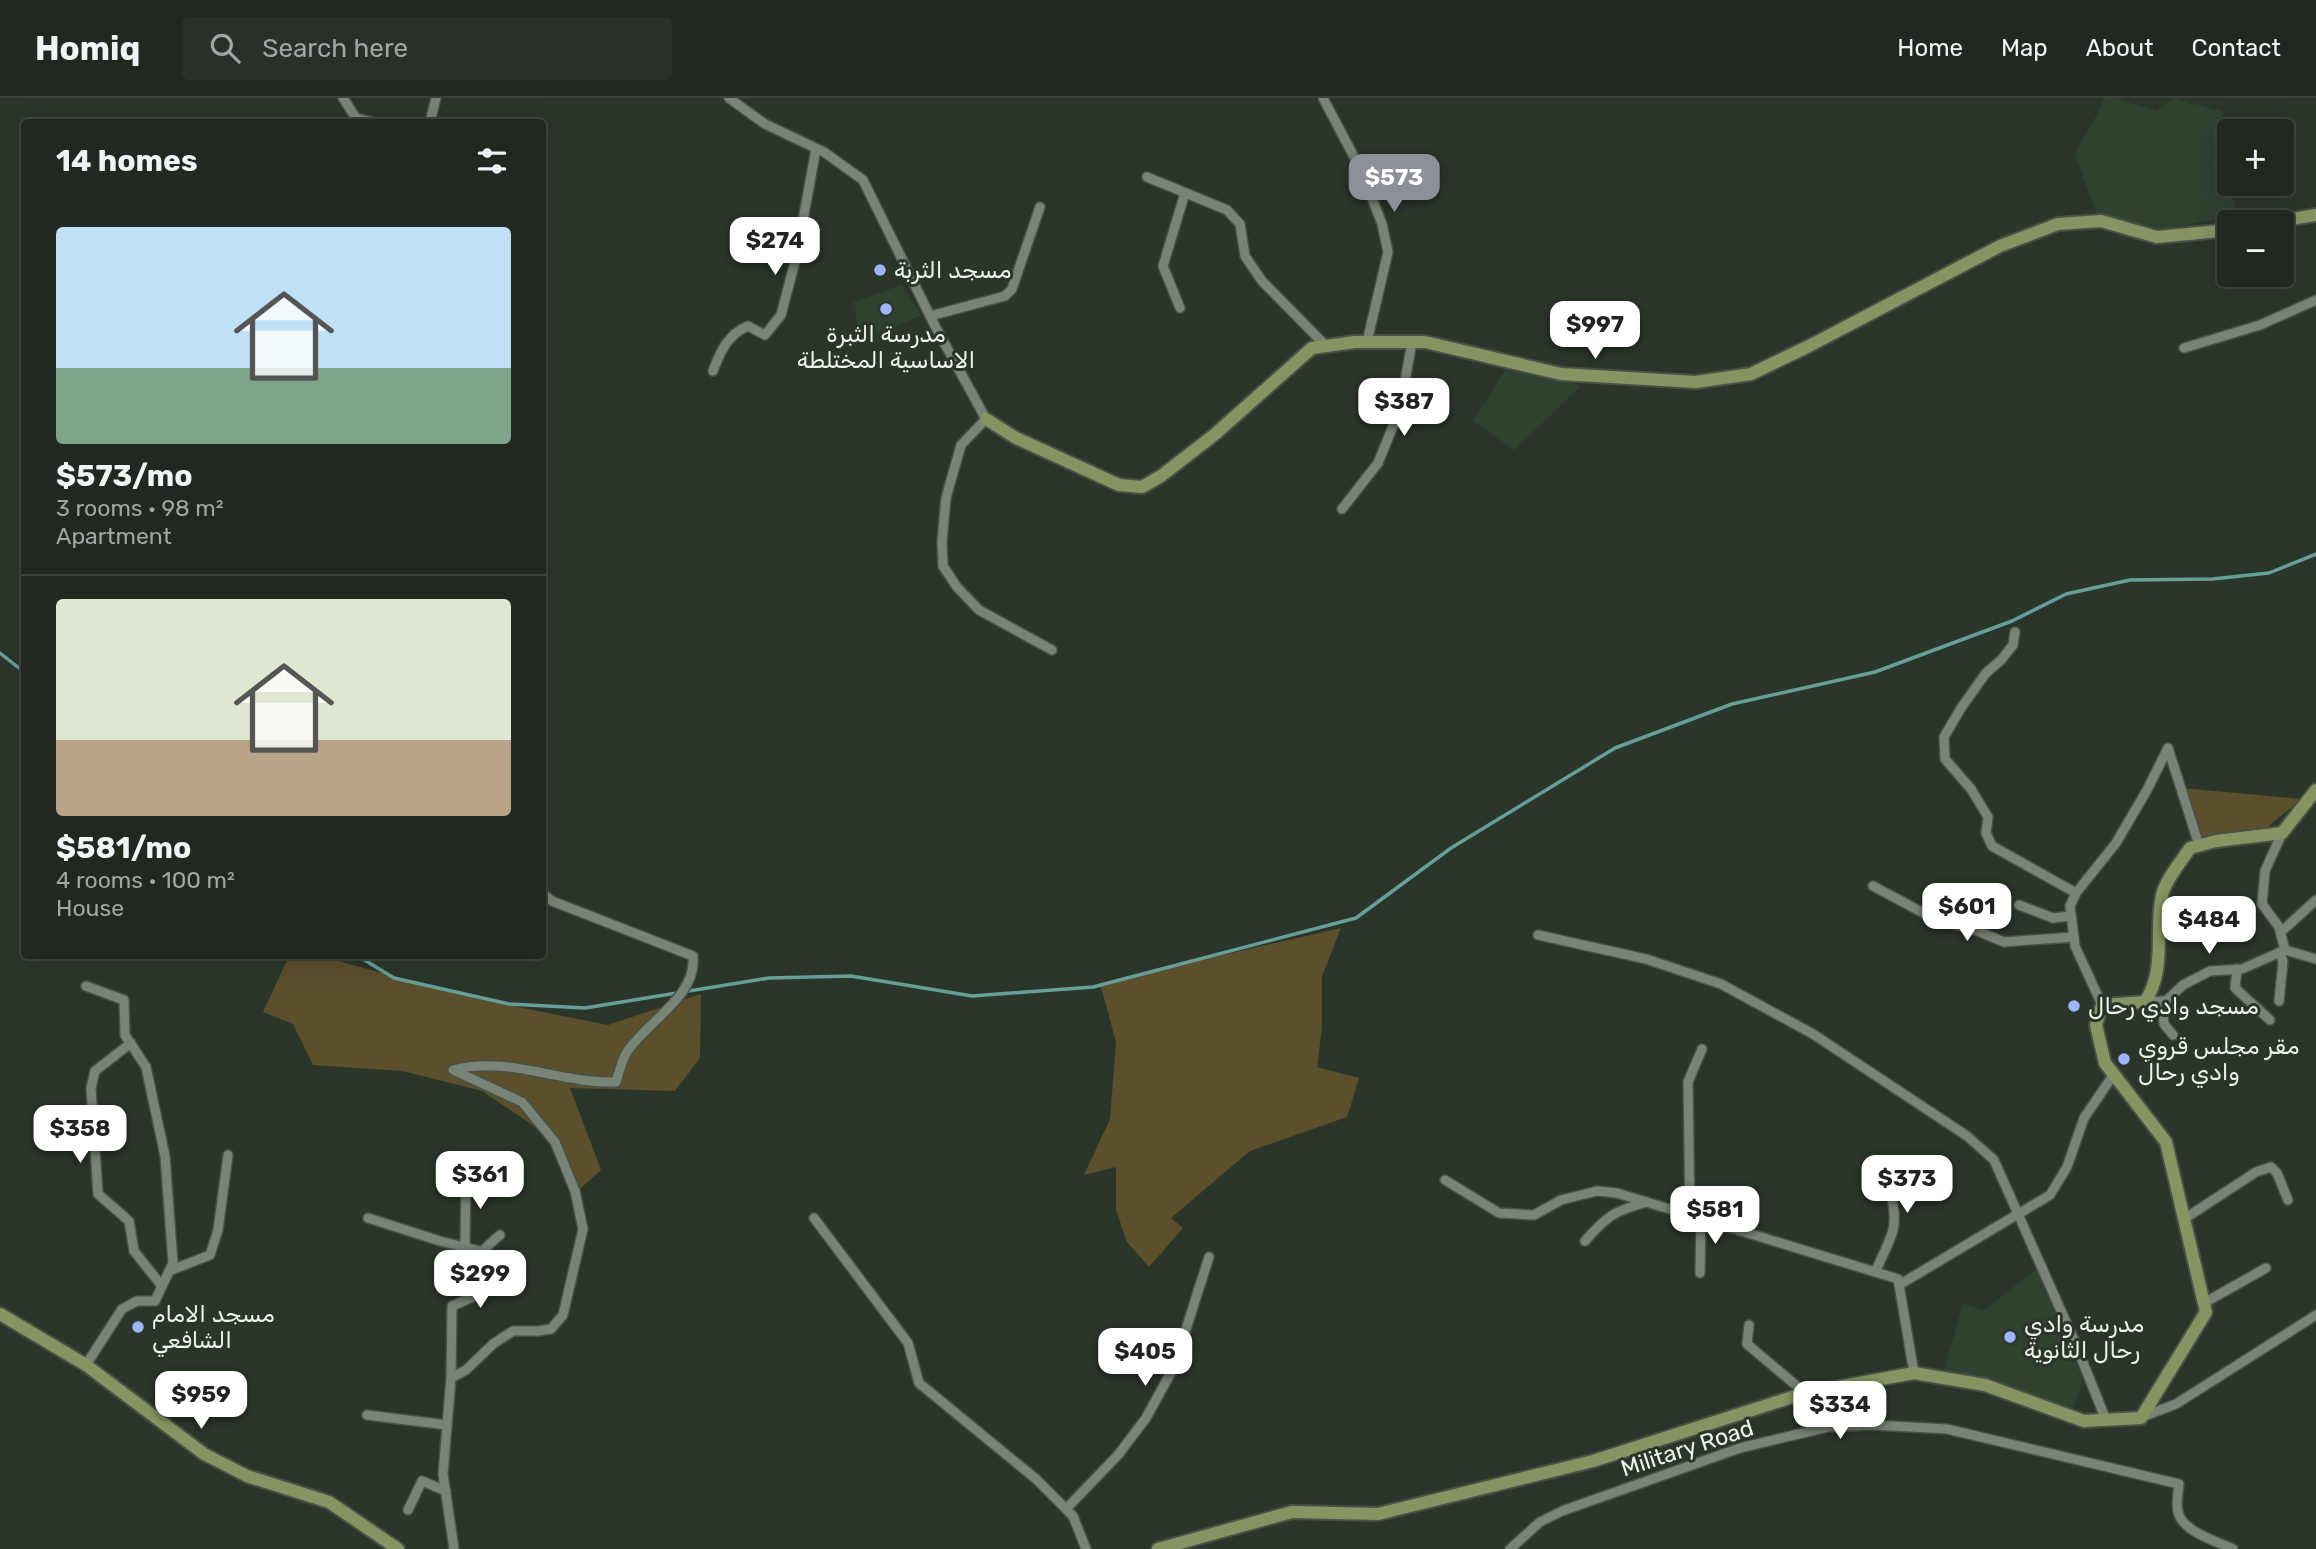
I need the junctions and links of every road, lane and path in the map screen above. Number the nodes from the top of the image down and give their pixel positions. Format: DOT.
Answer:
graph roads {
  1 [pos="343,98"];
  2 [pos="436,98"];
  3 [pos="729,98"];
  4 [pos="1323,98"];
  5 [pos="360,119"];
  6 [pos="431,119"];
  7 [pos="816,149"];
  8 [pos="1147,177"];
  9 [pos="1185,192"];
  10 [pos="1040,206"];
  11 [pos="2316,215"];
  12 [pos="2294,219"];
  13 [pos="2217,231"];
  14 [pos="2316,300"];
  15 [pos="1180,308"];
  16 [pos="930,316"];
  17 [pos="1367,342"];
  18 [pos="1412,342"];
  19 [pos="1326,346"];
  20 [pos="2184,348"];
  21 [pos="713,371"];
  22 [pos="986,419"];
  23 [pos="1342,509"];
  24 [pos="2015,632"];
  25 [pos="1052,650"];
  26 [pos="2316,790"];
  27 [pos="2282,833"];
  28 [pos="2199,845"];
  29 [pos="1873,887"];
  30 [pos="2076,892"];
  31 [pos="546,896"];
  32 [pos="2316,900"];
  33 [pos="2019,905"];
  34 [pos="2071,915"];
  35 [pos="2281,932"];
  36 [pos="1538,935"];
  37 [pos="2074,937"];
  38 [pos="2283,951"];
  39 [pos="2316,959"];
  40 [pos="2237,969"];
  41 [pos="86,986"];
  42 [pos="2162,1001"];
  43 [pos="2279,1001"];
  44 [pos="2145,1002"];
  45 [pos="2102,1005"];
  46 [pos="2270,1020"];
  47 [pos="2173,1035"];
  48 [pos="131,1043"];
  49 [pos="1702,1049"];
  50 [pos="2114,1074"];
  51 [pos="228,1155"];
  52 [pos="1875,1161"];
  53 [pos="466,1175"];
  54 [pos="1445,1180"];
  55 [pos="2288,1200"];
  56 [pos="1647,1202"];
  57 [pos="2018,1213"];
  58 [pos="1689,1215"];
  59 [pos="368,1218"];
  60 [pos="814,1218"];
  61 [pos="1701,1218"];
  62 [pos="2184,1219"];
  63 [pos="500,1235"];
  64 [pos="1585,1241"];
  65 [pos="465,1248"];
  66 [pos="480,1251"];
  67 [pos="1209,1257"];
  68 [pos="2266,1268"];
  69 [pos="169,1271"];
  70 [pos="1875,1272"];
  71 [pos="1700,1273"];
  72 [pos="1899,1285"];
  73 [pos="162,1286"];
  74 [pos="2204,1303"];
  75 [pos="0,1314"];
  76 [pos="2316,1315"];
  77 [pos="1748,1325"];
  78 [pos="86,1365"];
  79 [pos="1914,1373"];
  80 [pos="451,1378"];
  81 [pos="1805,1393"];
  82 [pos="367,1415"];
  83 [pos="2141,1418"];
  84 [pos="2106,1420"];
  85 [pos="447,1425"];
  86 [pos="446,1491"];
  87 [pos="1066,1509"];
  88 [pos="408,1510"];
  89 [pos="398,1549"];
  90 [pos="454,1549"];
  91 [pos="1086,1549"];
  92 [pos="1158,1549"];
  93 [pos="1510,1549"];
  94 [pos="2232,1549"];
  1 -- 5 [label="street"];
  2 -- 6 [label="street"];
  3 -- 7 [label="street"];
  4 -- 17 [label="street"];
  7 -- 16 [label="street"];
  7 -- 21 [label="street"];
  8 -- 9 [label="street"];
  9 -- 15 [label="street"];
  9 -- 19 [label="street"];
  10 -- 16 [label="street"];
  11 -- 12 [label="street"];
  13 -- 18 [label="street"];
  14 -- 20 [label="street"];
  16 -- 22 [label="street"];
  17 -- 18 [label="street"];
  17 -- 19 [label="street"];
  18 -- 23 [label="street"];
  19 -- 22 [label="street"];
  22 -- 25 [label="street"];
  24 -- 30 [label="street"];
  26 -- 27 [label="street"];
  27 -- 28 [label="street"];
  27 -- 35 [label="street"];
  28 -- 30 [label="street"];
  28 -- 44 [label="street"];
  29 -- 37 [label="street"];
  30 -- 34 [label="street"];
  31 -- 80 [label="street"];
  32 -- 35 [label="street"];
  33 -- 34 [label="street"];
  34 -- 37 [label="street"];
  35 -- 38 [label="street"];
  36 -- 57 [label="street"];
  37 -- 45 [label="street"];
  38 -- 39 [label="street"];
  38 -- 40 [label="street"];
  38 -- 43 [label="street"];
  40 -- 42 [label="street"];
  40 -- 46 [label="street"];
  41 -- 48 [label="street"];
  42 -- 44 [label="street"];
  42 -- 47 [label="street"];
  44 -- 45 [label="street"];
  45 -- 50 [label="street"];
  48 -- 69 [label="street"];
  48 -- 73 [label="street"];
  49 -- 58 [label="street"];
  50 -- 57 [label="street"];
  50 -- 62 [label="street"];
  51 -- 69 [label="street"];
  52 -- 70 [label="street"];
  53 -- 65 [label="street"];
  54 -- 56 [label="street"];
  55 -- 62 [label="street"];
  56 -- 58 [label="street"];
  56 -- 64 [label="street"];
  57 -- 72 [label="street"];
  57 -- 84 [label="street"];
  58 -- 61 [label="street"];
  59 -- 65 [label="street"];
  60 -- 87 [label="street"];
  61 -- 70 [label="street"];
  61 -- 71 [label="street"];
  62 -- 74 [label="street"];
  63 -- 66 [label="street"];
  65 -- 66 [label="street"];
  66 -- 80 [label="street"];
  67 -- 87 [label="street"];
  68 -- 74 [label="street"];
  69 -- 73 [label="street"];
  70 -- 72 [label="street"];
  72 -- 79 [label="street"];
  73 -- 78 [label="street"];
  74 -- 83 [label="street"];
  75 -- 78 [label="street"];
  76 -- 83 [label="street"];
  77 -- 81 [label="street"];
  78 -- 89 [label="street"];
  79 -- 81 [label="street"];
  79 -- 84 [label="street"];
  80 -- 85 [label="street"];
  81 -- 92 [label="street"];
  82 -- 85 [label="street"];
  83 -- 84 [label="street"];
  85 -- 86 [label="street"];
  86 -- 88 [label="street"];
  86 -- 90 [label="street"];
  87 -- 91 [label="street"];
  93 -- 94 [label="street, Military Road"];
}
